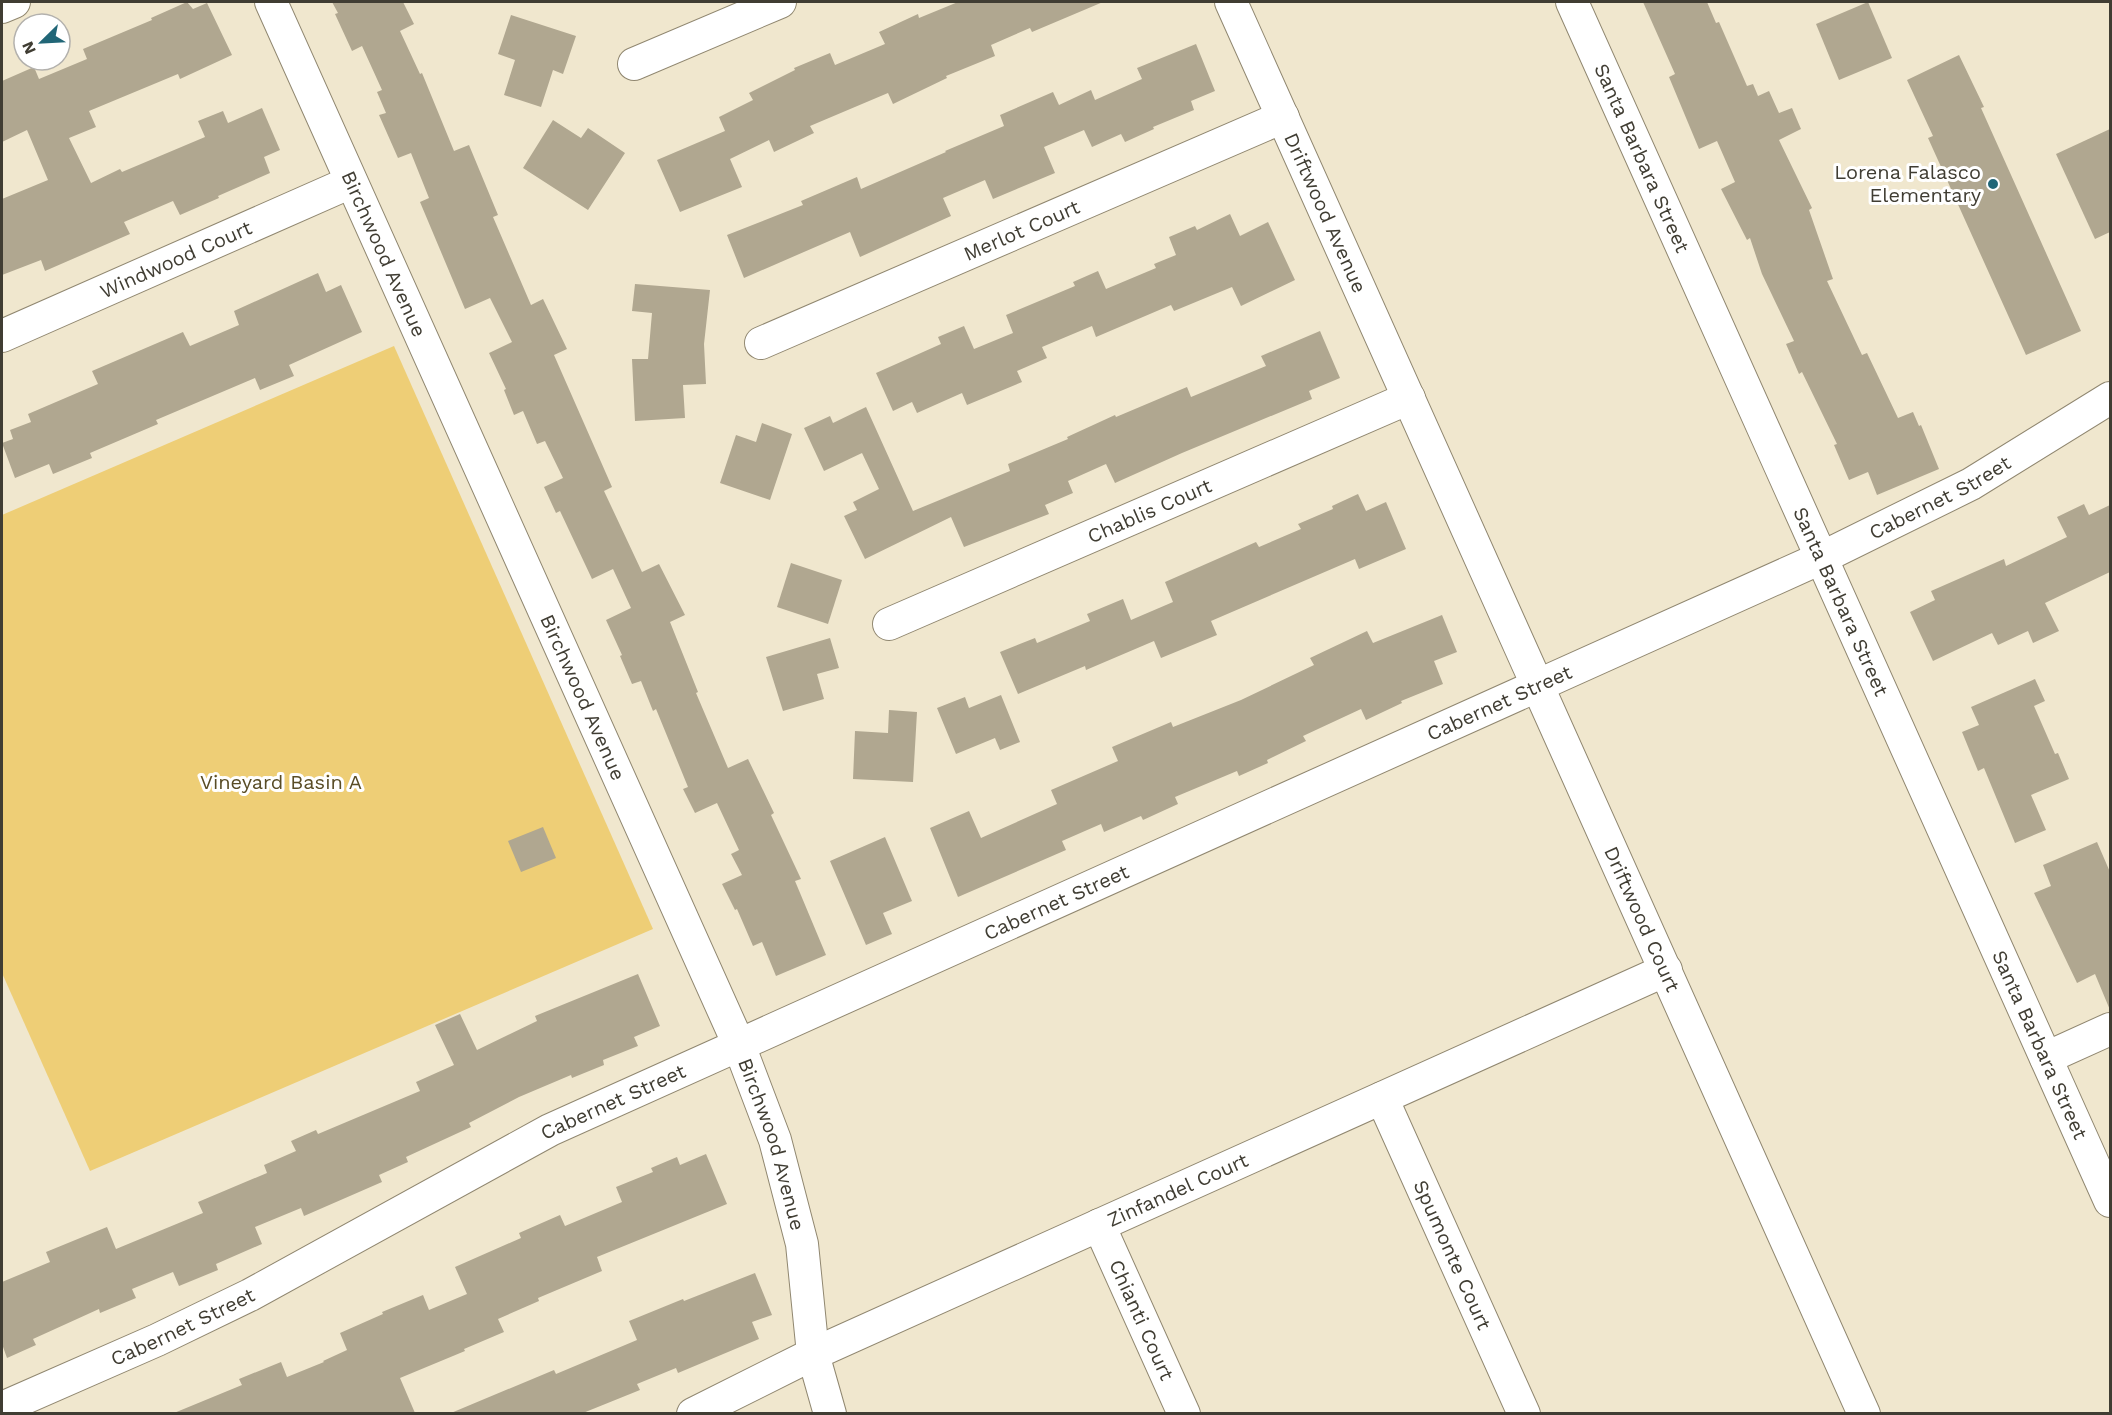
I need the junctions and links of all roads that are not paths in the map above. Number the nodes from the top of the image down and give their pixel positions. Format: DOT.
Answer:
graph roads {
  1 [pos="14,2"];
  2 [pos="271,2"];
  3 [pos="780,2"];
  4 [pos="1231,2"];
  5 [pos="1572,2"];
  6 [pos="2,7"];
  7 [pos="634,64"];
  8 [pos="1283,117"];
  9 [pos="351,182"];
  10 [pos="2,336"];
  11 [pos="760,343"];
  12 [pos="2110,398"];
  13 [pos="1415,412"];
  14 [pos="1821,558"];
  15 [pos="889,624"];
  16 [pos="1538,686"];
  17 [pos="1666,970"];
  18 [pos="2110,1029"];
  19 [pos="739,1046"];
  20 [pos="2046,1058"];
  21 [pos="1382,1098"];
  22 [pos="2110,1202"];
  23 [pos="1099,1225"];
  24 [pos="813,1354"];
  25 [pos="2,1408"];
  26 [pos="693,1413"];
  27 [pos="830,1413"];
  28 [pos="1184,1413"];
  29 [pos="1524,1413"];
  30 [pos="1864,1413"];
  1 -- 6 [label="street"];
  2 -- 9 [label="street, Birchwood Avenue"];
  3 -- 7 [label="street"];
  4 -- 8 [label="street, Driftwood Avenue"];
  5 -- 14 [label="street, Santa Barbara Street"];
  8 -- 11 [label="street, Merlot Court"];
  8 -- 13 [label="street, Driftwood Avenue"];
  9 -- 10 [label="street, Windwood Court"];
  9 -- 19 [label="street, Birchwood Avenue"];
  12 -- 14 [label="street, Cabernet Street"];
  13 -- 15 [label="street, Chablis Court"];
  13 -- 16 [label="street, Driftwood Court"];
  14 -- 16 [label="street, Cabernet Street"];
  14 -- 20 [label="street, Santa Barbara Street"];
  16 -- 17 [label="street, Driftwood Court"];
  16 -- 19 [label="street, Cabernet Street"];
  17 -- 21 [label="street, Zinfandel Court"];
  17 -- 30 [label="street, Driftwood Court"];
  18 -- 20 [label="street"];
  19 -- 24 [label="street, Birchwood Avenue"];
  19 -- 25 [label="street, Cabernet Street"];
  20 -- 22 [label="street, Santa Barbara Street"];
  21 -- 23 [label="street, Zinfandel Court"];
  21 -- 29 [label="street, Spumonte Court"];
  23 -- 24 [label="street, Zinfandel Court"];
  23 -- 28 [label="street, Chianti Court"];
  24 -- 26 [label="street, Zinfandel Court"];
  24 -- 27 [label="street, Birchwood Avenue"];
}
